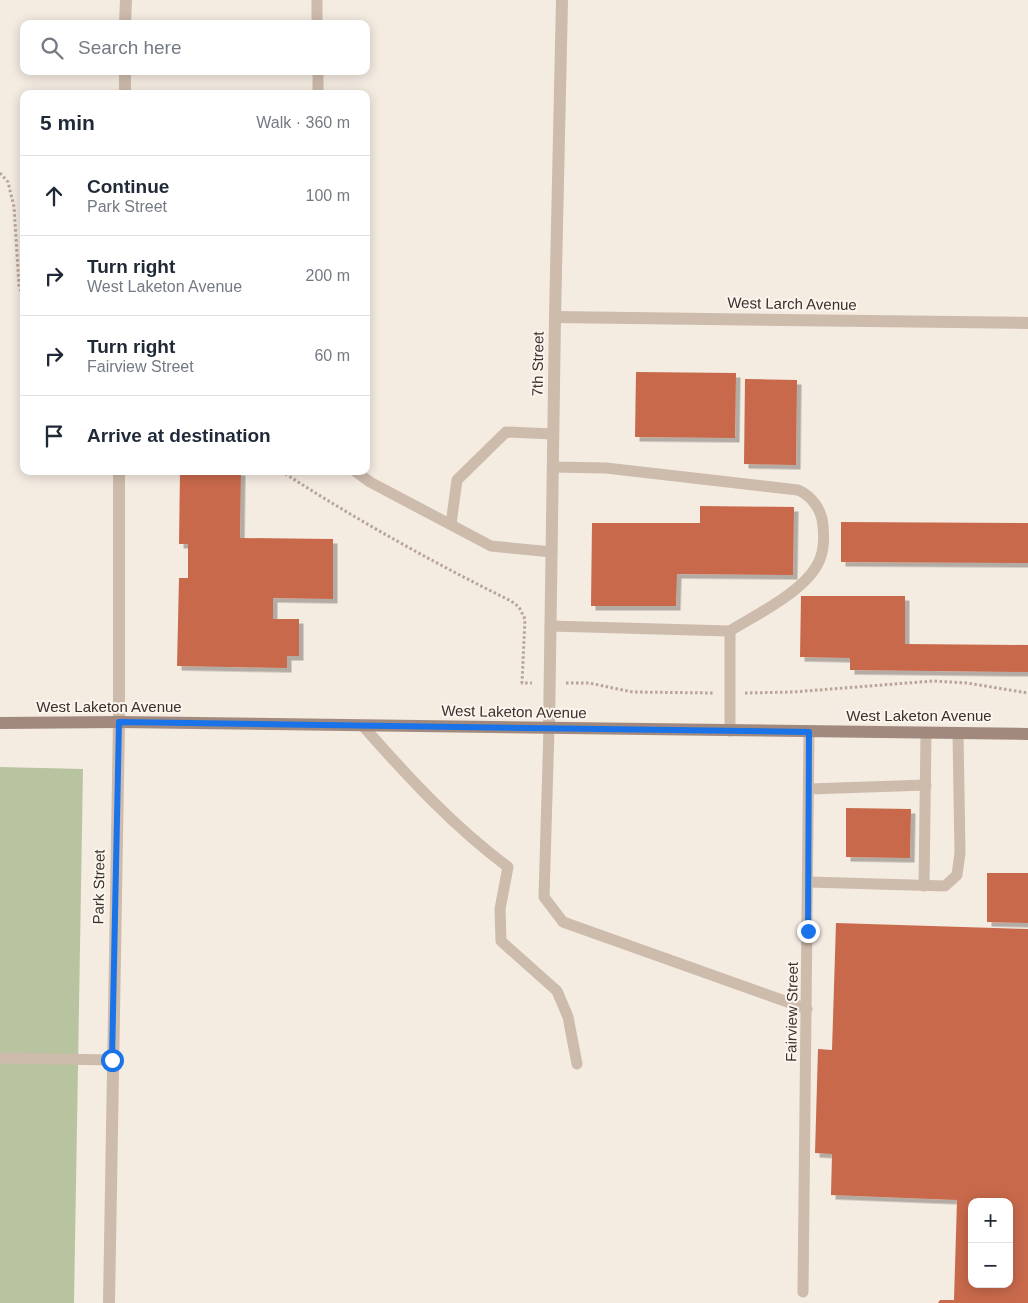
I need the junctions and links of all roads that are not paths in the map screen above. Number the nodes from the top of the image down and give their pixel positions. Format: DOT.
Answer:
graph roads {
  1 [pos="126,0"];
  2 [pos="316,0"];
  3 [pos="562,0"];
  4 [pos="125,20"];
  5 [pos="317,20"];
  6 [pos="125,75"];
  7 [pos="318,75"];
  8 [pos="125,90"];
  9 [pos="318,90"];
  10 [pos="555,317"];
  11 [pos="1028,323"];
  12 [pos="553,434"];
  13 [pos="553,467"];
  14 [pos="119,475"];
  15 [pos="360,475"];
  16 [pos="451,524"];
  17 [pos="552,552"];
  18 [pos="550,626"];
  19 [pos="730,631"];
  20 [pos="119,722"];
  21 [pos="0,723"];
  22 [pos="363,726"];
  23 [pos="549,728"];
  24 [pos="730,731"];
  25 [pos="809,732"];
  26 [pos="926,733"];
  27 [pos="958,733"];
  28 [pos="1028,734"];
  29 [pos="926,785"];
  30 [pos="809,789"];
  31 [pos="809,882"];
  32 [pos="924,886"];
  33 [pos="807,1009"];
  34 [pos="0,1058"];
  35 [pos="112,1060"];
  36 [pos="577,1064"];
  37 [pos="803,1292"];
  38 [pos="109,1303"];
  1 -- 4 [label="street"];
  2 -- 5 [label="lane"];
  3 -- 10 [label="street, 7th Street"];
  6 -- 8 [label="street"];
  7 -- 9 [label="lane"];
  10 -- 11 [label="street, West Larch Avenue"];
  10 -- 12 [label="street, 7th Street"];
  12 -- 13 [label="street, 7th Street"];
  12 -- 16 [label="lane"];
  13 -- 17 [label="street, 7th Street"];
  13 -- 19 [label="lane"];
  14 -- 20 [label="street, Park Street"];
  15 -- 16 [label="lane"];
  16 -- 17 [label="lane"];
  17 -- 18 [label="street, 7th Street"];
  18 -- 19 [label="lane"];
  18 -- 23 [label="street, 7th Street"];
  19 -- 24 [label="lane"];
  20 -- 21 [label="main road, West Laketon Avenue"];
  20 -- 22 [label="main road, West Laketon Avenue"];
  20 -- 35 [label="street, Park Street"];
  22 -- 23 [label="main road, West Laketon Avenue"];
  22 -- 36 [label="lane"];
  23 -- 24 [label="main road, West Laketon Avenue"];
  23 -- 33 [label="lane"];
  24 -- 25 [label="main road, West Laketon Avenue"];
  25 -- 26 [label="main road, West Laketon Avenue"];
  25 -- 30 [label="lane, Fairview Street"];
  26 -- 27 [label="main road, West Laketon Avenue"];
  26 -- 29 [label="lane"];
  27 -- 28 [label="main road, West Laketon Avenue"];
  27 -- 32 [label="lane"];
  29 -- 30 [label="lane"];
  29 -- 32 [label="lane"];
  30 -- 31 [label="lane, Fairview Street"];
  31 -- 32 [label="lane"];
  31 -- 33 [label="lane, Fairview Street"];
  33 -- 37 [label="lane, Fairview Street"];
  34 -- 35 [label="lane"];
  35 -- 38 [label="street, Park Street"];
}
